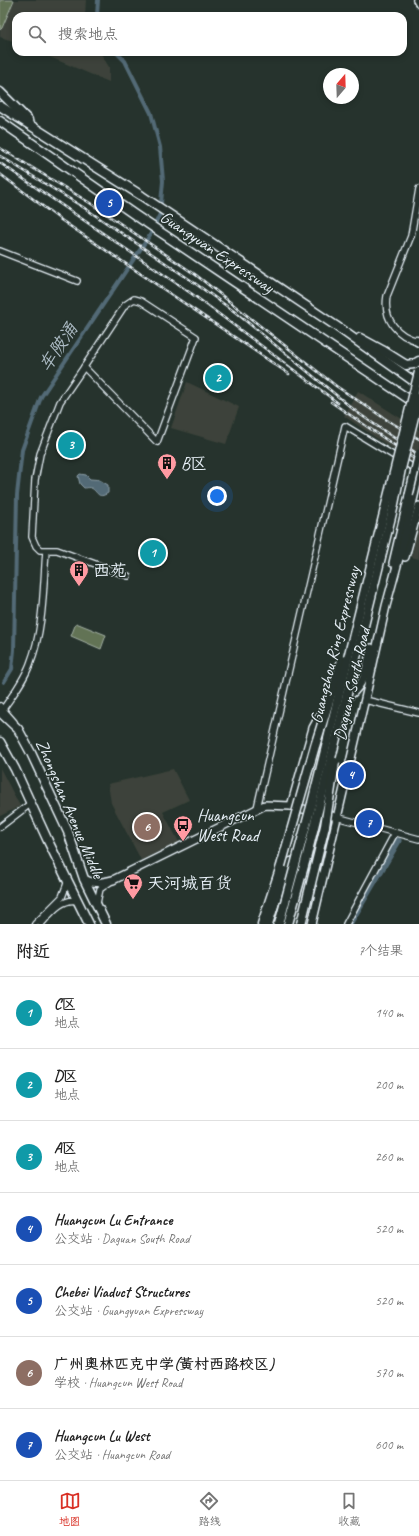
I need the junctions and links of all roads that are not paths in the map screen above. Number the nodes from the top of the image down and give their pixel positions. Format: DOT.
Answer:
graph roads {
  1 [pos="416,0"];
  2 [pos="419,5"];
  3 [pos="0,92"];
  4 [pos="0,100"];
  5 [pos="0,106"];
  6 [pos="0,121"];
  7 [pos="0,128"];
  8 [pos="38,130"];
  9 [pos="67,168"];
  10 [pos="419,189"];
  11 [pos="418,199"];
  12 [pos="0,251"];
  13 [pos="77,281"];
  14 [pos="336,326"];
  15 [pos="418,342"];
  16 [pos="419,361"];
  17 [pos="84,368"];
  18 [pos="419,372"];
  19 [pos="419,385"];
  20 [pos="419,397"];
  21 [pos="419,405"];
  22 [pos="419,453"];
  23 [pos="419,471"];
  24 [pos="419,475"];
  25 [pos="412,495"];
  26 [pos="419,506"];
  27 [pos="46,551"];
  28 [pos="128,576"];
  29 [pos="356,622"];
  30 [pos="379,636"];
  31 [pos="353,693"];
  32 [pos="365,700"];
  33 [pos="1,709"];
  34 [pos="343,710"];
  35 [pos="419,713"];
  36 [pos="356,735"];
  37 [pos="0,742"];
  38 [pos="30,804"];
  39 [pos="291,806"];
  40 [pos="257,808"];
  41 [pos="336,817"];
  42 [pos="0,827"];
  43 [pos="396,833"];
  44 [pos="419,839"];
  45 [pos="84,879"];
  46 [pos="113,880"];
  47 [pos="68,881"];
  48 [pos="320,883"];
  49 [pos="78,900"];
  50 [pos="97,906"];
  51 [pos="34,924"];
  52 [pos="41,924"];
  53 [pos="89,924"];
  54 [pos="106,924"];
  55 [pos="262,924"];
  56 [pos="268,924"];
  57 [pos="279,924"];
  58 [pos="288,924"];
  59 [pos="303,924"];
  60 [pos="312,924"];
  61 [pos="346,924"];
  1 -- 2 [label="street"];
  3 -- 8 [label="highway"];
  4 -- 8 [label="highway"];
  5 -- 8 [label="highway, Guangyuan Expressway"];
  6 -- 9 [label="highway, Guangyuan Expressway"];
  7 -- 9 [label="highway"];
  8 -- 14 [label="highway, Guangyuan Expressway"];
  9 -- 21 [label="highway, Guangyuan Expressway"];
  10 -- 11 [label="street"];
  11 -- 15 [label="street"];
  12 -- 13 [label="street"];
  14 -- 16 [label="highway"];
  14 -- 19 [label="highway, Guangyuan Expressway"];
  17 -- 17 [label="street"];
  17 -- 27 [label="street"];
  18 -- 29 [label="highway, Guangzhou Ring Expressway, bridge"];
  20 -- 34 [label="highway, Guangzhou Ring Expressway, bridge"];
  22 -- 25 [label="main road, Daguan South Road, bridge"];
  23 -- 40 [label="street"];
  24 -- 25 [label="main road, Daguan South Road"];
  25 -- 30 [label="main road, Daguan South Road"];
  25 -- 31 [label="main road, Daguan South Road"];
  26 -- 30 [label="main road"];
  27 -- 28 [label="street"];
  27 -- 33 [label="street"];
  29 -- 55 [label="highway, bridge"];
  29 -- 57 [label="highway, Guangzhou Ring Expressway, bridge"];
  30 -- 32 [label="main road, Daguan South Road"];
  31 -- 36 [label="main road"];
  31 -- 39 [label="main road, Daguan South Road"];
  32 -- 35 [label="street"];
  32 -- 36 [label="main road, Daguan South Road"];
  33 -- 45 [label="highway, Zhongshan Avenue Middle"];
  34 -- 58 [label="highway, Guangzhou Ring Expressway, bridge"];
  34 -- 59 [label="highway, bridge"];
  36 -- 41 [label="main road, Daguan South Road"];
  37 -- 38 [label="highway, Zhongshan Avenue Middle"];
  38 -- 42 [label="street"];
  38 -- 47 [label="highway, Zhongshan Avenue Middle"];
  39 -- 40 [label="main road"];
  39 -- 41 [label="main road"];
  40 -- 46 [label="main road"];
  41 -- 43 [label="street"];
  41 -- 48 [label="main road, Daguan South Road"];
  43 -- 44 [label="street"];
  43 -- 61 [label="street"];
  45 -- 46 [label="main road"];
  45 -- 50 [label="highway, Zhongshan Avenue Middle"];
  46 -- 50 [label="street"];
  47 -- 49 [label="highway, Zhongshan Avenue Middle"];
  47 -- 51 [label="street"];
  48 -- 56 [label="highway"];
  48 -- 60 [label="main road, Daguan South Road"];
  49 -- 52 [label="street"];
  49 -- 53 [label="highway, Zhongshan Avenue Middle"];
  50 -- 54 [label="highway, Zhongshan Avenue Middle"];
}
